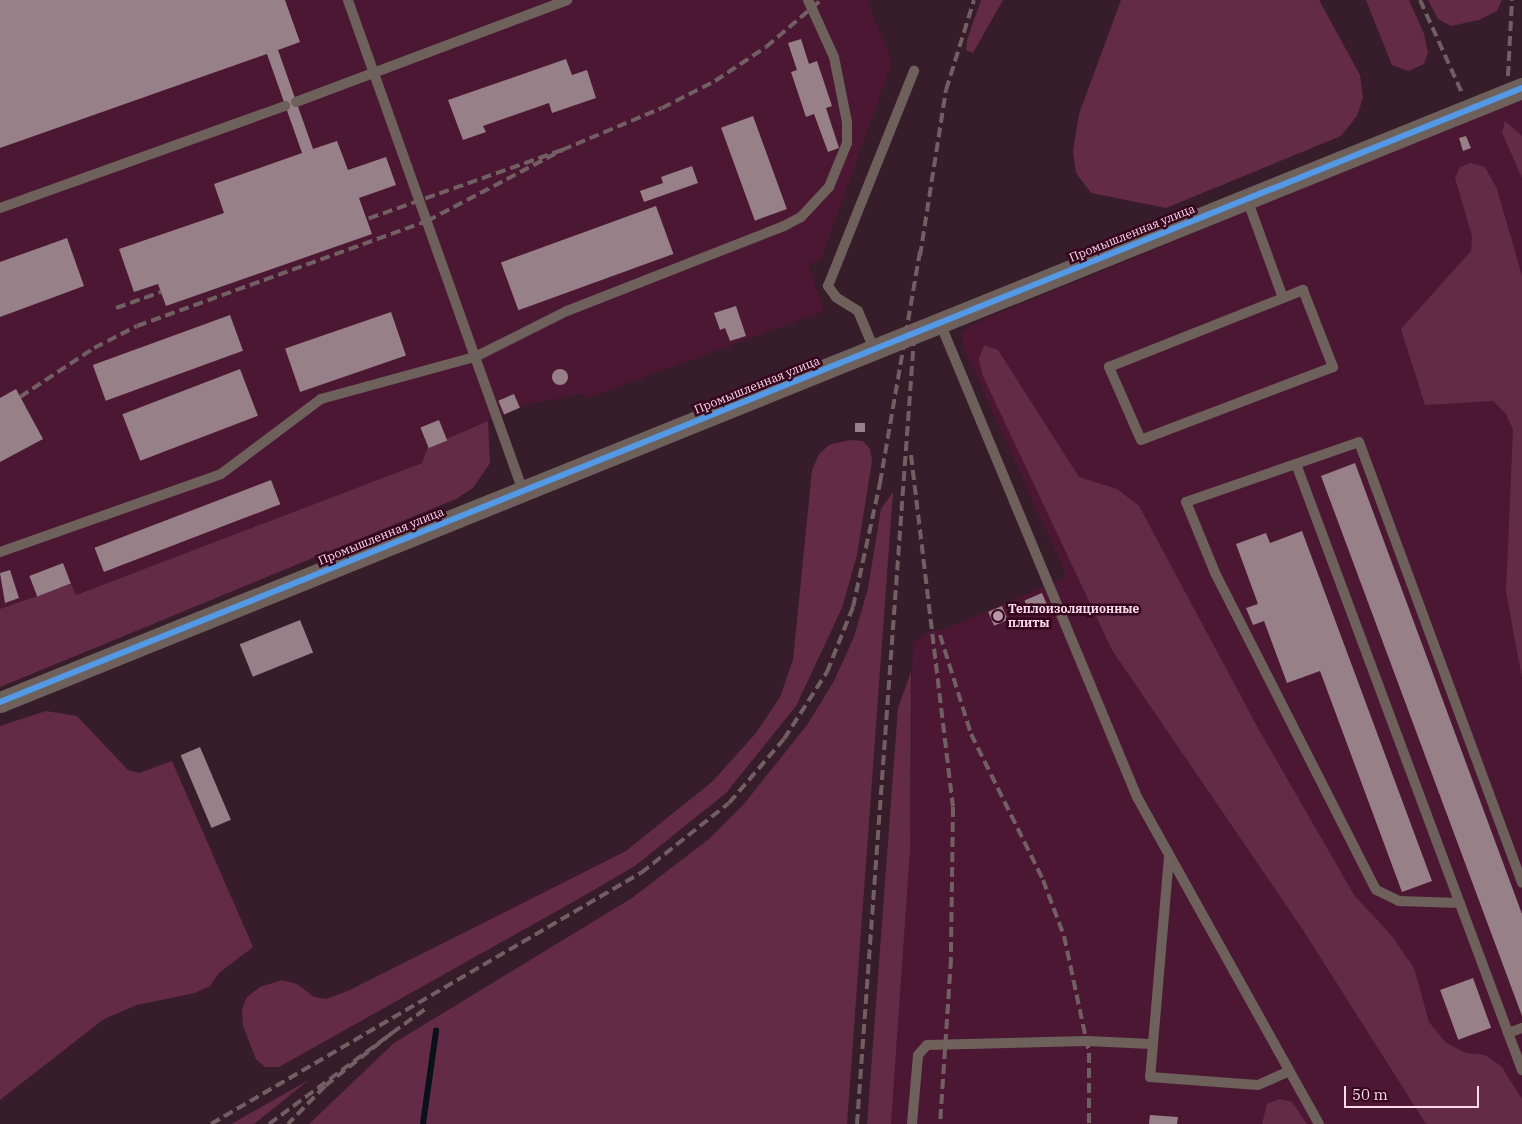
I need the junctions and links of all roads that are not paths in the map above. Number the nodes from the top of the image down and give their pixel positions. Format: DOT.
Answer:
graph roads {
  1 [pos="348,0"];
  2 [pos="567,0"];
  3 [pos="808,0"];
  4 [pos="914,72"];
  5 [pos="374,74"];
  6 [pos="1522,88"];
  7 [pos="296,102"];
  8 [pos="285,106"];
  9 [pos="1247,199"];
  10 [pos="0,208"];
  11 [pos="1283,298"];
  12 [pos="940,323"];
  13 [pos="874,349"];
  14 [pos="475,357"];
  15 [pos="1296,464"];
  16 [pos="523,491"];
  17 [pos="0,552"];
  18 [pos="0,702"];
  19 [pos="1169,857"];
  20 [pos="1522,883"];
  21 [pos="1460,903"];
  22 [pos="1522,1028"];
  23 [pos="1508,1033"];
  24 [pos="1152,1044"];
  25 [pos="1522,1070"];
  26 [pos="1289,1071"];
  27 [pos="912,1124"];
  28 [pos="1319,1124"];
  1 -- 5 [label="lane"];
  2 -- 5 [label="lane"];
  3 -- 14 [label="lane"];
  4 -- 13 [label="lane"];
  5 -- 7 [label="lane"];
  5 -- 14 [label="lane"];
  6 -- 9 [label="street, Промышленная улица"];
  8 -- 10 [label="lane"];
  9 -- 11 [label="lane"];
  9 -- 12 [label="street, Промышленная улица"];
  11 -- 11 [label="lane"];
  12 -- 13 [label="street, Промышленная улица"];
  12 -- 19 [label="lane"];
  13 -- 16 [label="street, Промышленная улица"];
  14 -- 16 [label="lane"];
  14 -- 17 [label="lane"];
  15 -- 20 [label="lane"];
  15 -- 21 [label="lane"];
  15 -- 21 [label="lane"];
  16 -- 18 [label="street, Промышленная улица"];
  19 -- 24 [label="lane"];
  19 -- 26 [label="lane"];
  21 -- 23 [label="lane"];
  22 -- 23 [label="lane"];
  23 -- 25 [label="lane"];
  24 -- 26 [label="lane"];
  24 -- 27 [label="lane"];
  26 -- 28 [label="lane"];
}
